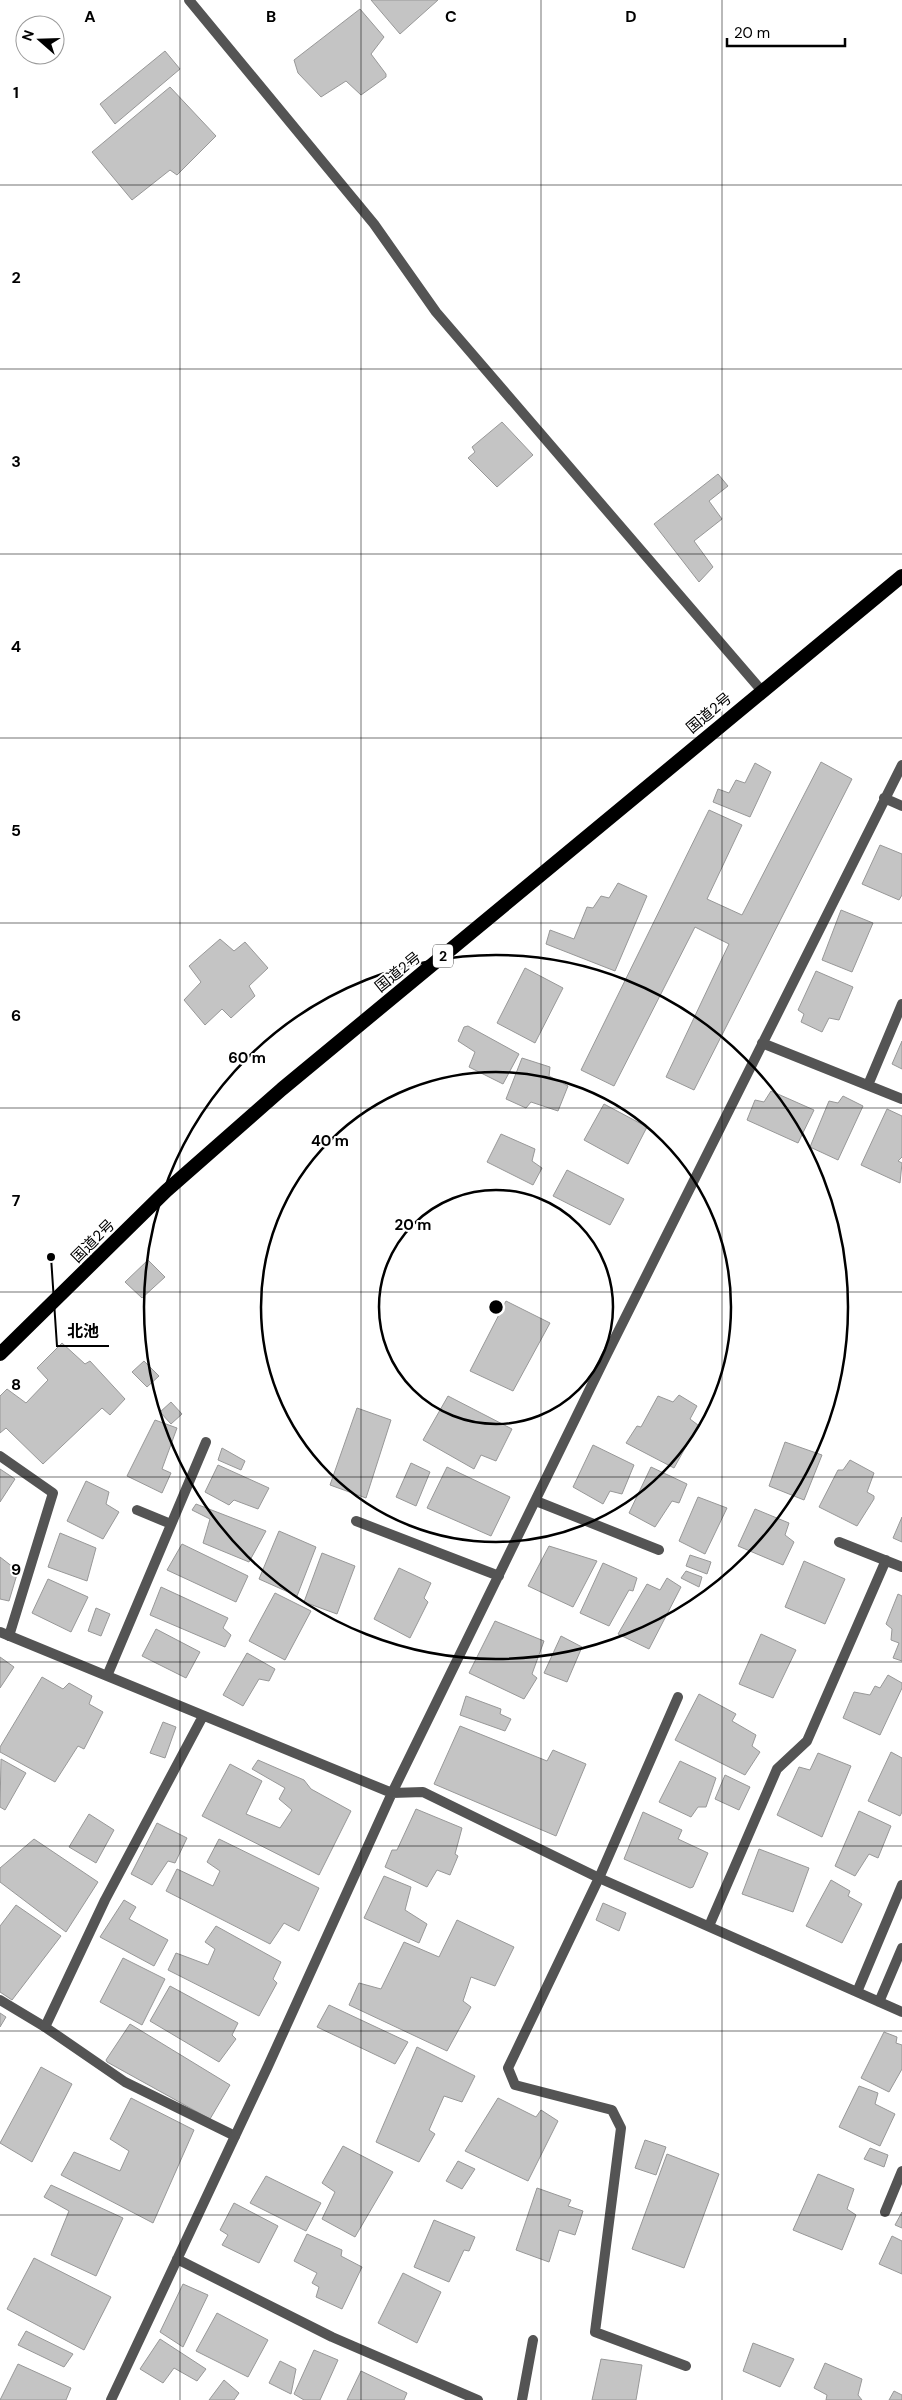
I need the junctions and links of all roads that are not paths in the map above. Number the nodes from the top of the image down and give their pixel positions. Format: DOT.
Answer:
graph roads {
  1 [pos="188,0"];
  2 [pos="902,576"];
  3 [pos="762,691"];
  4 [pos="902,765"];
  5 [pos="884,798"];
  6 [pos="902,806"];
  7 [pos="902,1004"];
  8 [pos="762,1043"];
  9 [pos="868,1085"];
  10 [pos="902,1099"];
  11 [pos="0,1354"];
  12 [pos="206,1442"];
  13 [pos="0,1456"];
  14 [pos="536,1501"];
  15 [pos="137,1510"];
  16 [pos="356,1520"];
  17 [pos="171,1524"];
  18 [pos="839,1542"];
  19 [pos="659,1550"];
  20 [pos="886,1560"];
  21 [pos="902,1567"];
  22 [pos="499,1576"];
  23 [pos="5,1634"];
  24 [pos="107,1676"];
  25 [pos="678,1697"];
  26 [pos="203,1716"];
  27 [pos="392,1793"];
  28 [pos="599,1878"];
  29 [pos="902,1885"];
  30 [pos="709,1926"];
  31 [pos="902,1948"];
  32 [pos="857,1992"];
  33 [pos="0,2000"];
  34 [pos="880,2002"];
  35 [pos="902,2012"];
  36 [pos="45,2027"];
  37 [pos="235,2136"];
  38 [pos="902,2171"];
  39 [pos="885,2212"];
  40 [pos="177,2259"];
  41 [pos="533,2340"];
  42 [pos="686,2366"];
  43 [pos="111,2400"];
  44 [pos="478,2400"];
  45 [pos="522,2400"];
  1 -- 3 [label="street"];
  2 -- 3 [label="highway, 国道2号 / 2"];
  3 -- 11 [label="highway, 国道2号 / 2"];
  4 -- 5 [label="street"];
  5 -- 6 [label="street"];
  5 -- 8 [label="street"];
  7 -- 9 [label="street"];
  8 -- 9 [label="street"];
  8 -- 14 [label="street"];
  9 -- 10 [label="street"];
  12 -- 17 [label="street"];
  13 -- 23 [label="street"];
  14 -- 19 [label="street"];
  14 -- 22 [label="street"];
  15 -- 17 [label="street"];
  16 -- 22 [label="street"];
  17 -- 24 [label="street"];
  18 -- 20 [label="street"];
  20 -- 21 [label="street"];
  20 -- 30 [label="street"];
  22 -- 27 [label="street"];
  23 -- 24 [label="street"];
  24 -- 26 [label="street"];
  25 -- 28 [label="street"];
  26 -- 27 [label="street"];
  26 -- 36 [label="street"];
  27 -- 28 [label="street"];
  27 -- 37 [label="street"];
  28 -- 30 [label="street"];
  28 -- 42 [label="street"];
  29 -- 32 [label="street"];
  30 -- 32 [label="street"];
  31 -- 34 [label="street"];
  32 -- 34 [label="street"];
  33 -- 36 [label="street"];
  34 -- 35 [label="street"];
  36 -- 37 [label="street"];
  37 -- 40 [label="street"];
  38 -- 39 [label="street"];
  40 -- 43 [label="street"];
  40 -- 44 [label="street"];
  41 -- 45 [label="street"];
}
